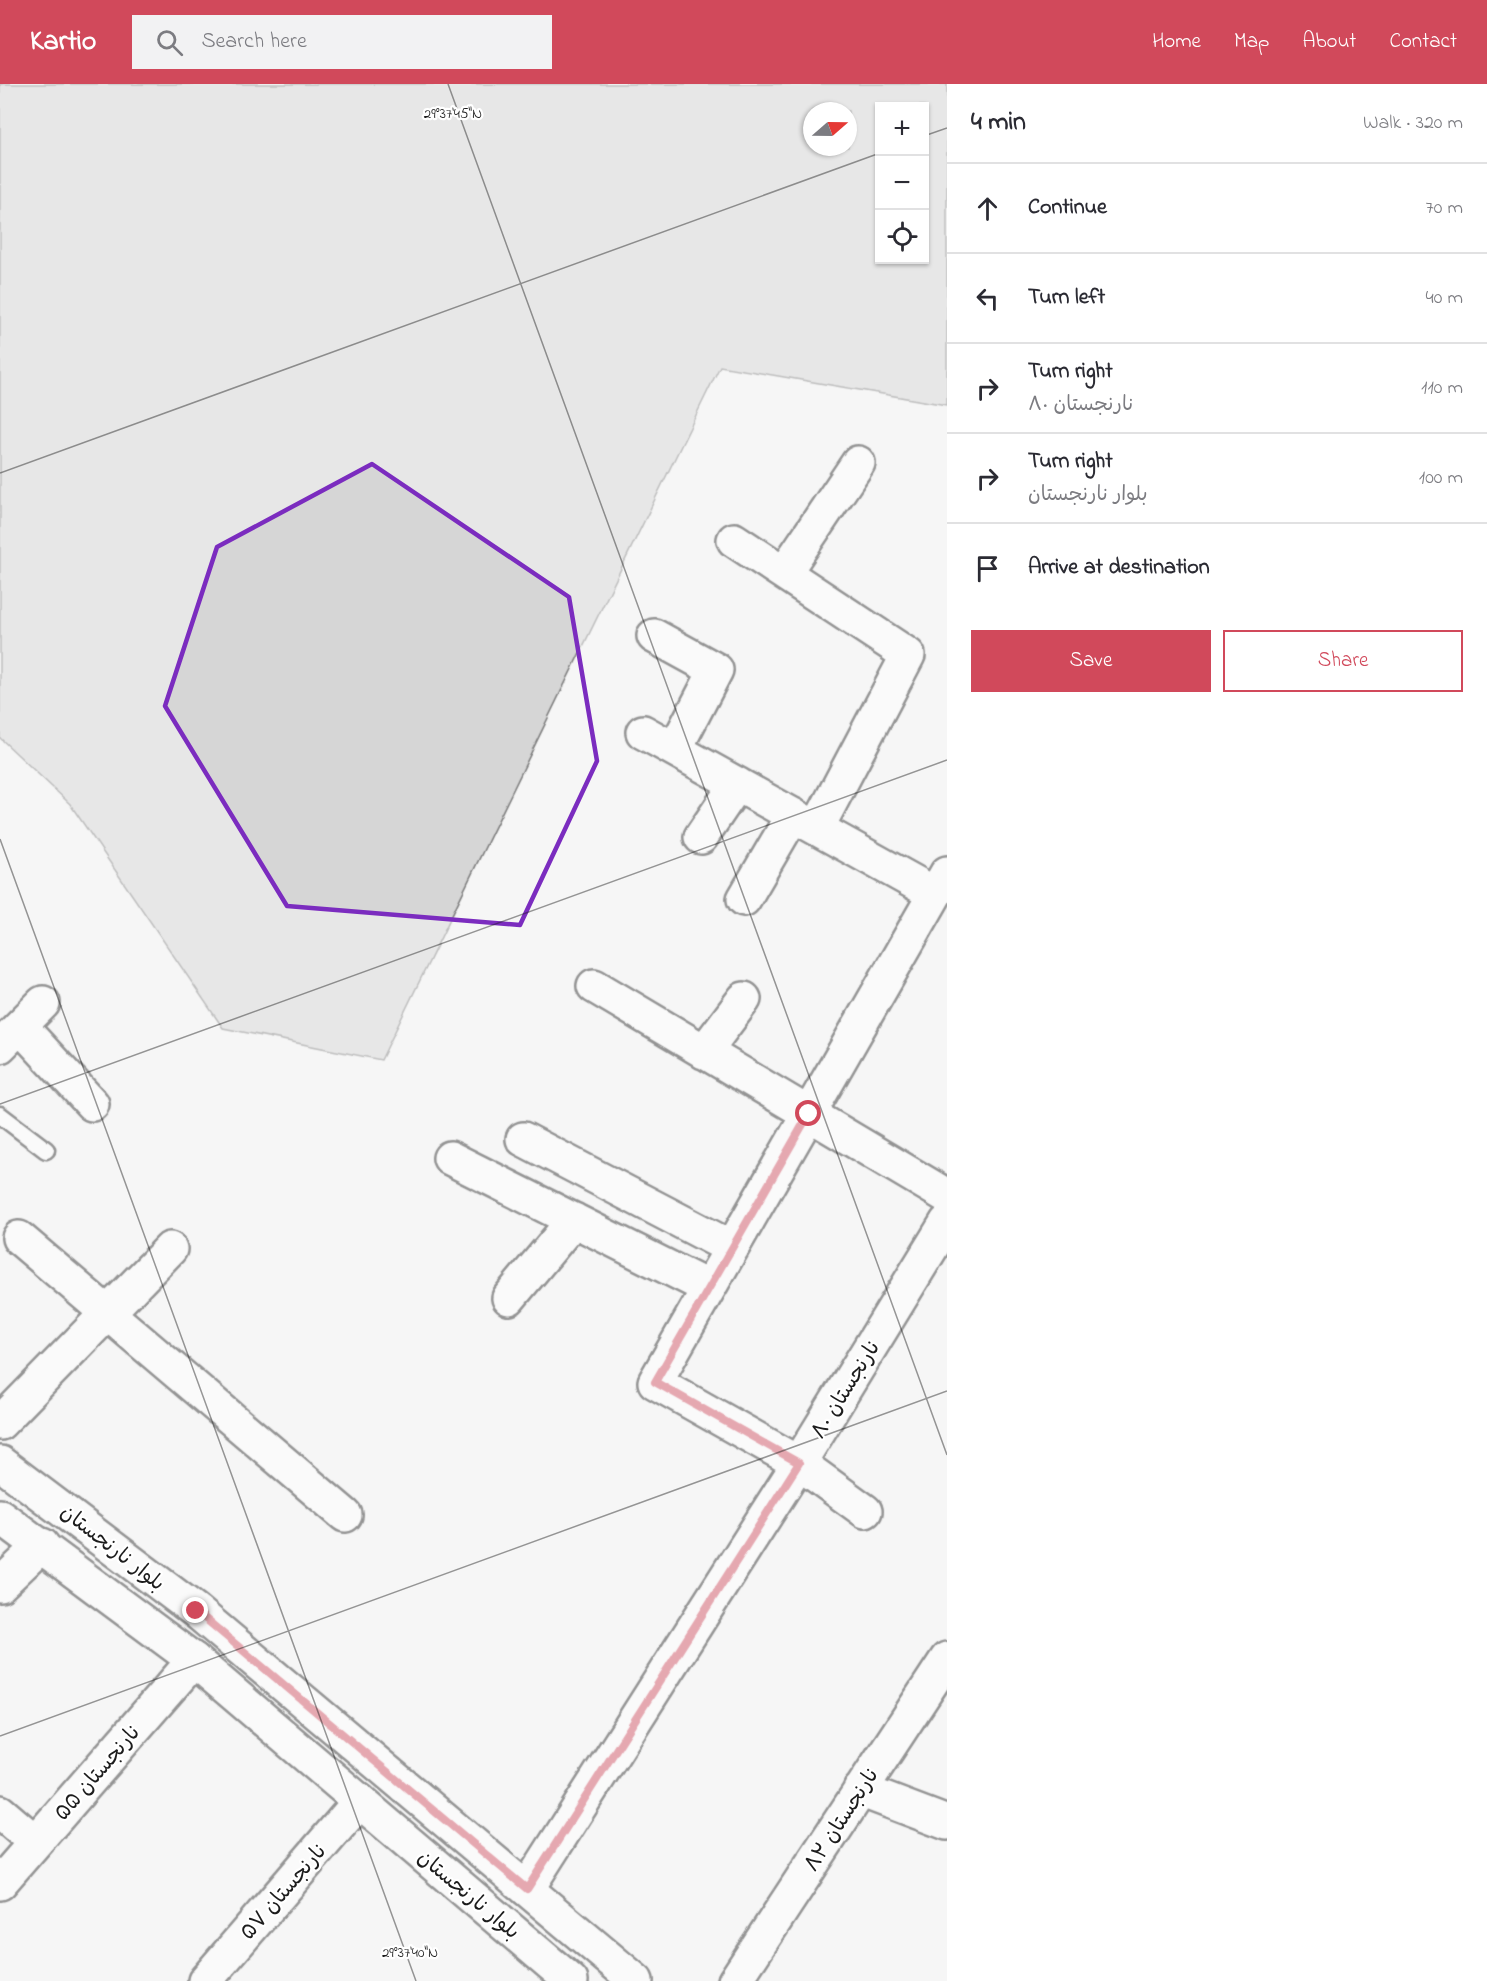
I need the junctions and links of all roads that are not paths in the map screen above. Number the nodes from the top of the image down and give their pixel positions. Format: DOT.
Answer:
graph roads {
  1 [pos="858,463"];
  2 [pos="734,540"];
  3 [pos="784,573"];
  4 [pos="654,636"];
  5 [pos="643,732"];
  6 [pos="675,750"];
  7 [pos="737,784"];
  8 [pos="805,822"];
  9 [pos="701,837"];
  10 [pos="941,883"];
  11 [pos="744,899"];
  12 [pos="594,986"];
  13 [pos="744,999"];
  14 [pos="43,1003"];
  15 [pos="10,1036"];
  16 [pos="704,1052"];
  17 [pos="92,1104"];
  18 [pos="809,1114"];
  19 [pos="0,1115"];
  20 [pos="523,1139"];
  21 [pos="46,1150"];
  22 [pos="450,1158"];
  23 [pos="947,1196"];
  24 [pos="574,1220"];
  25 [pos="947,1222"];
  26 [pos="20,1238"];
  27 [pos="732,1248"];
  28 [pos="170,1249"];
  29 [pos="709,1288"];
  30 [pos="509,1298"];
  31 [pos="108,1314"];
  32 [pos="0,1423"];
  33 [pos="0,1463"];
  34 [pos="799,1463"];
  35 [pos="865,1511"];
  36 [pos="345,1515"];
  37 [pos="0,1516"];
  38 [pos="42,1545"];
  39 [pos="0,1585"];
  40 [pos="947,1659"];
  41 [pos="194,1660"];
  42 [pos="860,1790"];
  43 [pos="360,1801"];
  44 [pos="0,1812"];
  45 [pos="947,1823"];
  46 [pos="35,1842"];
  47 [pos="0,1883"];
  48 [pos="527,1889"];
  49 [pos="206,1981"];
  50 [pos="572,1981"];
  51 [pos="636,1981"];
  52 [pos="735,1981"];
  1 -- 3 [label="street"];
  2 -- 3 [label="street"];
  3 -- 8 [label="street"];
  4 -- 6 [label="street"];
  5 -- 6 [label="street"];
  6 -- 7 [label="street"];
  7 -- 8 [label="street"];
  7 -- 9 [label="street"];
  8 -- 10 [label="street"];
  8 -- 11 [label="street"];
  10 -- 18 [label="street"];
  12 -- 16 [label="street"];
  13 -- 16 [label="street"];
  14 -- 15 [label="street"];
  15 -- 17 [label="street"];
  16 -- 18 [label="street"];
  18 -- 23 [label="street"];
  18 -- 27 [label="street"];
  19 -- 21 [label="lane"];
  20 -- 27 [label="street"];
  22 -- 24 [label="street"];
  24 -- 29 [label="street"];
  24 -- 30 [label="street"];
  25 -- 34 [label="street, نارنجستان ۸۰"];
  26 -- 31 [label="street"];
  27 -- 29 [label="street"];
  28 -- 31 [label="street"];
  29 -- 34 [label="street"];
  31 -- 32 [label="street"];
  31 -- 36 [label="street"];
  33 -- 48 [label="street, بلوار نارنجستان"];
  34 -- 35 [label="street"];
  34 -- 48 [label="street, نارنجستان ۸۰"];
  37 -- 38 [label="street, بلوار نارنجستان"];
  38 -- 39 [label="street"];
  38 -- 41 [label="street, بلوار نارنجستان"];
  40 -- 42 [label="street, نارنجستان ۸۲"];
  41 -- 43 [label="street, بلوار نارنجستان"];
  41 -- 46 [label="street, نارنجستان ۵۵"];
  42 -- 45 [label="street"];
  42 -- 52 [label="street, نارنجستان ۸۲"];
  43 -- 49 [label="street, نارنجستان ۵۷"];
  43 -- 50 [label="street, بلوار نارنجستان"];
  44 -- 46 [label="street"];
  46 -- 47 [label="street, نارنجستان ۵۵"];
  48 -- 51 [label="street, بلوار نارنجستان"];
}
